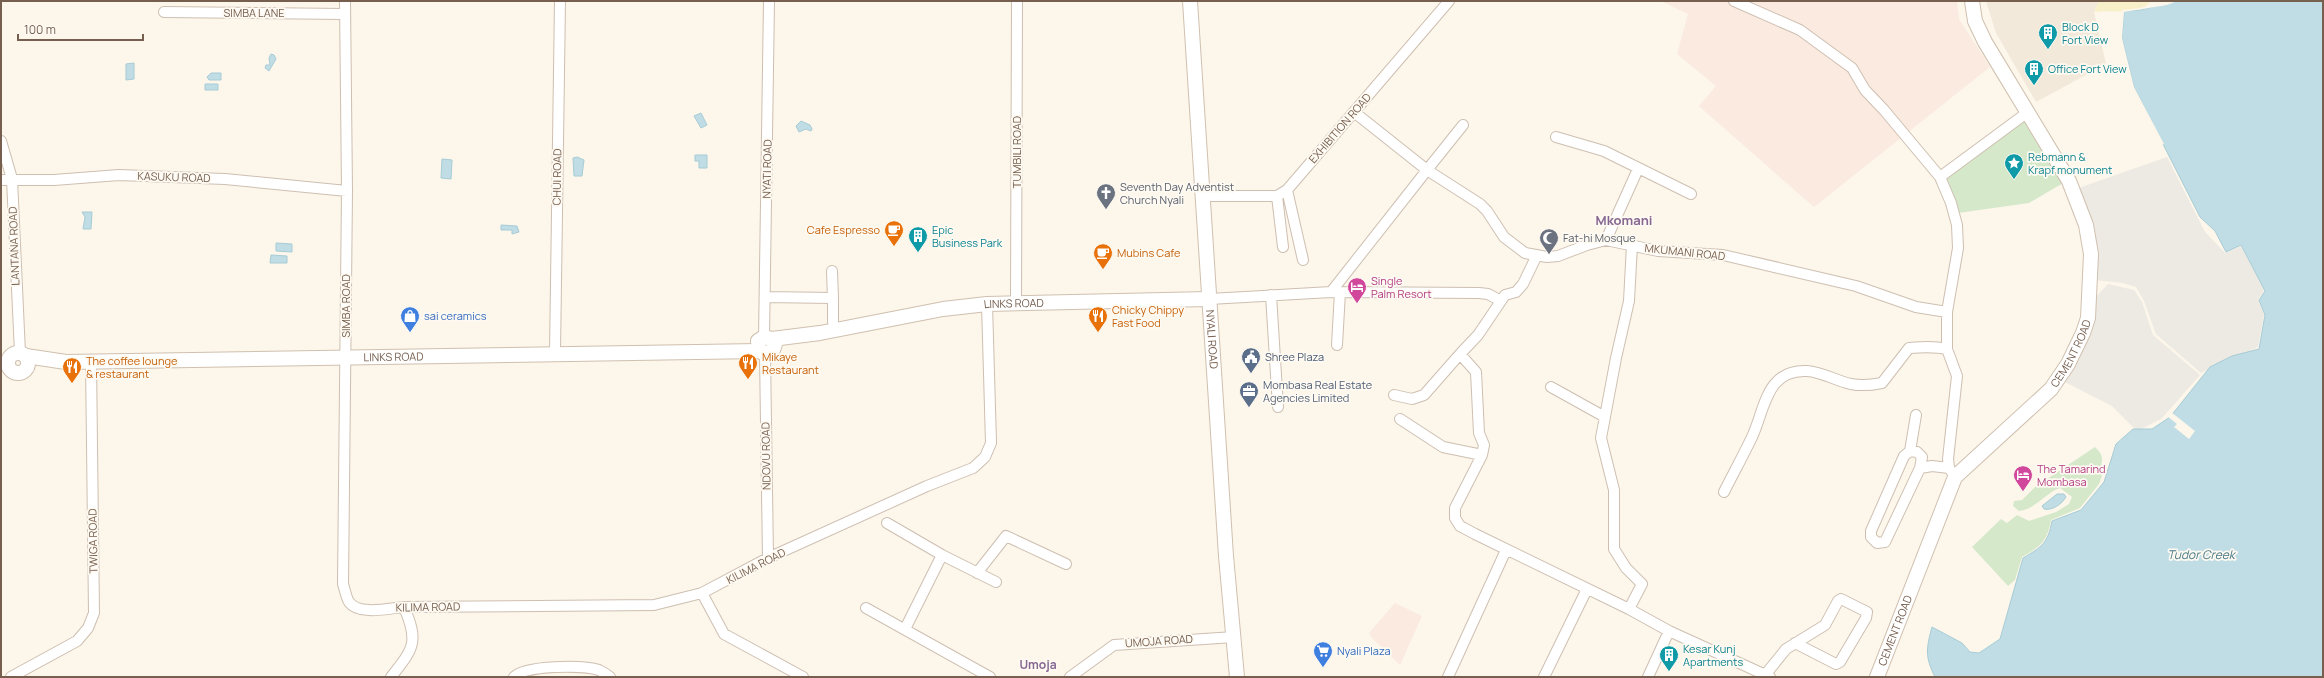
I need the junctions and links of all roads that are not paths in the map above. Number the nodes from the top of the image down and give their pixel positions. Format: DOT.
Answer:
graph roads {
  1 [pos="345,1"];
  2 [pos="560,1"];
  3 [pos="769,1"];
  4 [pos="1017,1"];
  5 [pos="1190,1"];
  6 [pos="1734,1"];
  7 [pos="1972,1"];
  8 [pos="1445,3"];
  9 [pos="164,12"];
  10 [pos="344,14"];
  11 [pos="1354,112"];
  12 [pos="2028,112"];
  13 [pos="1463,125"];
  14 [pos="1556,137"];
  15 [pos="1,141"];
  16 [pos="1638,169"];
  17 [pos="1427,170"];
  18 [pos="1940,177"];
  19 [pos="12,179"];
  20 [pos="1,180"];
  21 [pos="1287,190"];
  22 [pos="347,191"];
  23 [pos="1691,194"];
  24 [pos="1204,196"];
  25 [pos="1277,196"];
  26 [pos="1606,240"];
  27 [pos="1632,245"];
  28 [pos="1283,247"];
  29 [pos="1537,255"];
  30 [pos="1303,260"];
  31 [pos="832,271"];
  32 [pos="1335,292"];
  33 [pos="1271,295"];
  34 [pos="765,297"];
  35 [pos="832,298"];
  36 [pos="1209,299"];
  37 [pos="1501,301"];
  38 [pos="1016,303"];
  39 [pos="987,304"];
  40 [pos="1947,312"];
  41 [pos="832,322"];
  42 [pos="765,345"];
  43 [pos="1337,345"];
  44 [pos="1947,349"];
  45 [pos="555,353"];
  46 [pos="1460,354"];
  47 [pos="14,356"];
  48 [pos="346,356"];
  49 [pos="90,361"];
  50 [pos="66,362"];
  51 [pos="13,371"];
  52 [pos="1551,387"];
  53 [pos="1394,395"];
  54 [pos="1278,407"];
  55 [pos="1916,414"];
  56 [pos="1605,417"];
  57 [pos="1400,418"];
  58 [pos="1910,451"];
  59 [pos="1482,455"];
  60 [pos="1920,468"];
  61 [pos="1952,472"];
  62 [pos="1724,492"];
  63 [pos="887,523"];
  64 [pos="1506,550"];
  65 [pos="942,555"];
  66 [pos="768,558"];
  67 [pos="1066,564"];
  68 [pos="978,573"];
  69 [pos="996,582"];
  70 [pos="1587,589"];
  71 [pos="702,593"];
  72 [pos="356,607"];
  73 [pos="404,607"];
  74 [pos="866,608"];
  75 [pos="1628,609"];
  76 [pos="905,628"];
  77 [pos="1669,632"];
  78 [pos="1234,637"];
  79 [pos="1795,643"];
  80 [pos="1753,674"];
  81 [pos="1767,676"];
  82 [pos="11,677"];
  83 [pos="391,677"];
  84 [pos="514,677"];
  85 [pos="610,677"];
  86 [pos="803,677"];
  87 [pos="990,677"];
  88 [pos="1070,677"];
  89 [pos="1237,677"];
  90 [pos="1448,677"];
  91 [pos="1544,677"];
  92 [pos="1648,677"];
  93 [pos="1877,677"];
  1 -- 10 [label="street, SIMBA ROAD"];
  2 -- 45 [label="street, CHUI ROAD"];
  3 -- 34 [label="street, NYATI ROAD"];
  4 -- 38 [label="street, TUMBILI ROAD"];
  5 -- 24 [label="main road, NYALI ROAD"];
  6 -- 18 [label="street"];
  7 -- 12 [label="main road, CEMENT ROAD"];
  8 -- 11 [label="street, EXHIBITION ROAD"];
  9 -- 10 [label="street, SIMBA LANE"];
  10 -- 22 [label="street, SIMBA ROAD"];
  11 -- 17 [label="street, MKUMANI ROAD"];
  11 -- 21 [label="street, EXHIBITION ROAD"];
  12 -- 18 [label="street"];
  12 -- 61 [label="main road, CEMENT ROAD"];
  13 -- 17 [label="street"];
  14 -- 16 [label="street"];
  15 -- 19 [label="street, LANTANA ROAD"];
  16 -- 23 [label="street"];
  16 -- 26 [label="street"];
  17 -- 29 [label="street, MKUMANI ROAD"];
  17 -- 32 [label="street"];
  18 -- 40 [label="street"];
  19 -- 20 [label="street, KASUKU ROAD"];
  19 -- 22 [label="street, KASUKU ROAD"];
  19 -- 47 [label="street, LANTANA ROAD"];
  21 -- 25 [label="street, EXHIBITION ROAD"];
  21 -- 30 [label="street"];
  22 -- 48 [label="street, SIMBA ROAD"];
  24 -- 25 [label="street"];
  24 -- 36 [label="main road, NYALI ROAD"];
  25 -- 28 [label="street"];
  26 -- 27 [label="street, MKUMANI ROAD"];
  26 -- 29 [label="street, MKUMANI ROAD"];
  27 -- 40 [label="street, MKUMANI ROAD"];
  27 -- 56 [label="street"];
  29 -- 37 [label="street"];
  31 -- 35 [label="street"];
  32 -- 33 [label="street"];
  32 -- 37 [label="street"];
  32 -- 43 [label="street"];
  33 -- 36 [label="street"];
  33 -- 54 [label="street"];
  34 -- 35 [label="street"];
  34 -- 42 [label="street, NYATI ROAD"];
  35 -- 41 [label="street"];
  36 -- 38 [label="main road, LINKS ROAD"];
  36 -- 78 [label="main road, NYALI ROAD"];
  37 -- 46 [label="street"];
  38 -- 39 [label="main road, LINKS ROAD"];
  39 -- 42 [label="main road, LINKS ROAD"];
  39 -- 66 [label="street, KILIMA ROAD"];
  40 -- 44 [label="street"];
  42 -- 45 [label="main road, LINKS ROAD"];
  42 -- 66 [label="street, NDOVU ROAD"];
  44 -- 61 [label="street"];
  44 -- 62 [label="street"];
  45 -- 48 [label="main road, LINKS ROAD"];
  46 -- 53 [label="street"];
  46 -- 59 [label="street"];
  47 -- 50 [label="main road"];
  47 -- 51 [label="main road"];
  48 -- 49 [label="main road, LINKS ROAD"];
  48 -- 72 [label="street, SIMBA ROAD"];
  49 -- 50 [label="main road, LINKS ROAD"];
  49 -- 82 [label="street, TWIGA ROAD"];
  50 -- 51 [label="main road"];
  52 -- 56 [label="street"];
  55 -- 58 [label="street"];
  56 -- 75 [label="street"];
  57 -- 59 [label="street"];
  58 -- 60 [label="street"];
  58 -- 60 [label="street"];
  59 -- 64 [label="street"];
  60 -- 61 [label="street"];
  61 -- 93 [label="main road, CEMENT ROAD"];
  63 -- 65 [label="street"];
  64 -- 70 [label="street"];
  64 -- 90 [label="street"];
  65 -- 68 [label="street"];
  65 -- 76 [label="street"];
  66 -- 71 [label="street, KILIMA ROAD"];
  67 -- 68 [label="street"];
  68 -- 69 [label="street"];
  70 -- 75 [label="street"];
  70 -- 91 [label="street"];
  71 -- 73 [label="street, KILIMA ROAD"];
  71 -- 86 [label="street"];
  72 -- 73 [label="street, KILIMA ROAD"];
  73 -- 83 [label="street"];
  74 -- 76 [label="street"];
  75 -- 77 [label="street"];
  76 -- 87 [label="street"];
  77 -- 80 [label="street"];
  77 -- 92 [label="street"];
  78 -- 88 [label="street, UMOJA ROAD"];
  78 -- 89 [label="main road, NYALI ROAD"];
  79 -- 79 [label="street"];
  79 -- 81 [label="street"];
  80 -- 81 [label="street"];
  84 -- 85 [label="street"];
}
